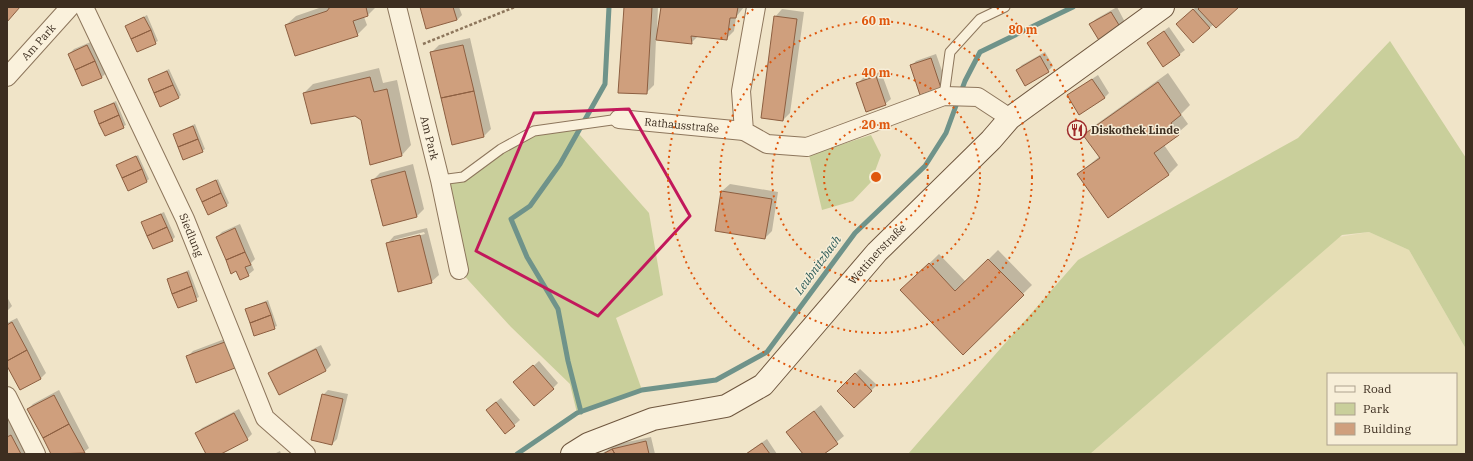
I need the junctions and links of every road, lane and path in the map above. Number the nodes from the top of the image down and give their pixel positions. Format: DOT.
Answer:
graph roads {
  1 [pos="70,7"];
  2 [pos="84,7"];
  3 [pos="397,7"];
  4 [pos="515,7"];
  5 [pos="756,7"];
  6 [pos="1005,7"];
  7 [pos="1163,7"];
  8 [pos="407,51"];
  9 [pos="7,76"];
  10 [pos="948,96"];
  11 [pos="1010,118"];
  12 [pos="619,119"];
  13 [pos="744,131"];
  14 [pos="440,180"];
  15 [pos="460,270"];
  16 [pos="7,396"];
  17 [pos="36,454"];
  18 [pos="306,454"];
  19 [pos="572,454"];
  1 -- 9 [label="street, Am Park"];
  2 -- 18 [label="street, Siedlung"];
  3 -- 8 [label="street, Am Park"];
  4 -- 8 [label="path"];
  5 -- 13 [label="street"];
  6 -- 10 [label="lane"];
  7 -- 11 [label="street, Wettinerstraße"];
  8 -- 14 [label="street, Am Park"];
  10 -- 11 [label="street, Rathausstraße"];
  10 -- 13 [label="street, Rathausstraße"];
  11 -- 19 [label="street, Wettinerstraße"];
  12 -- 13 [label="street, Rathausstraße"];
  12 -- 14 [label="lane"];
  14 -- 15 [label="street, Am Park"];
  16 -- 17 [label="street"];
}
